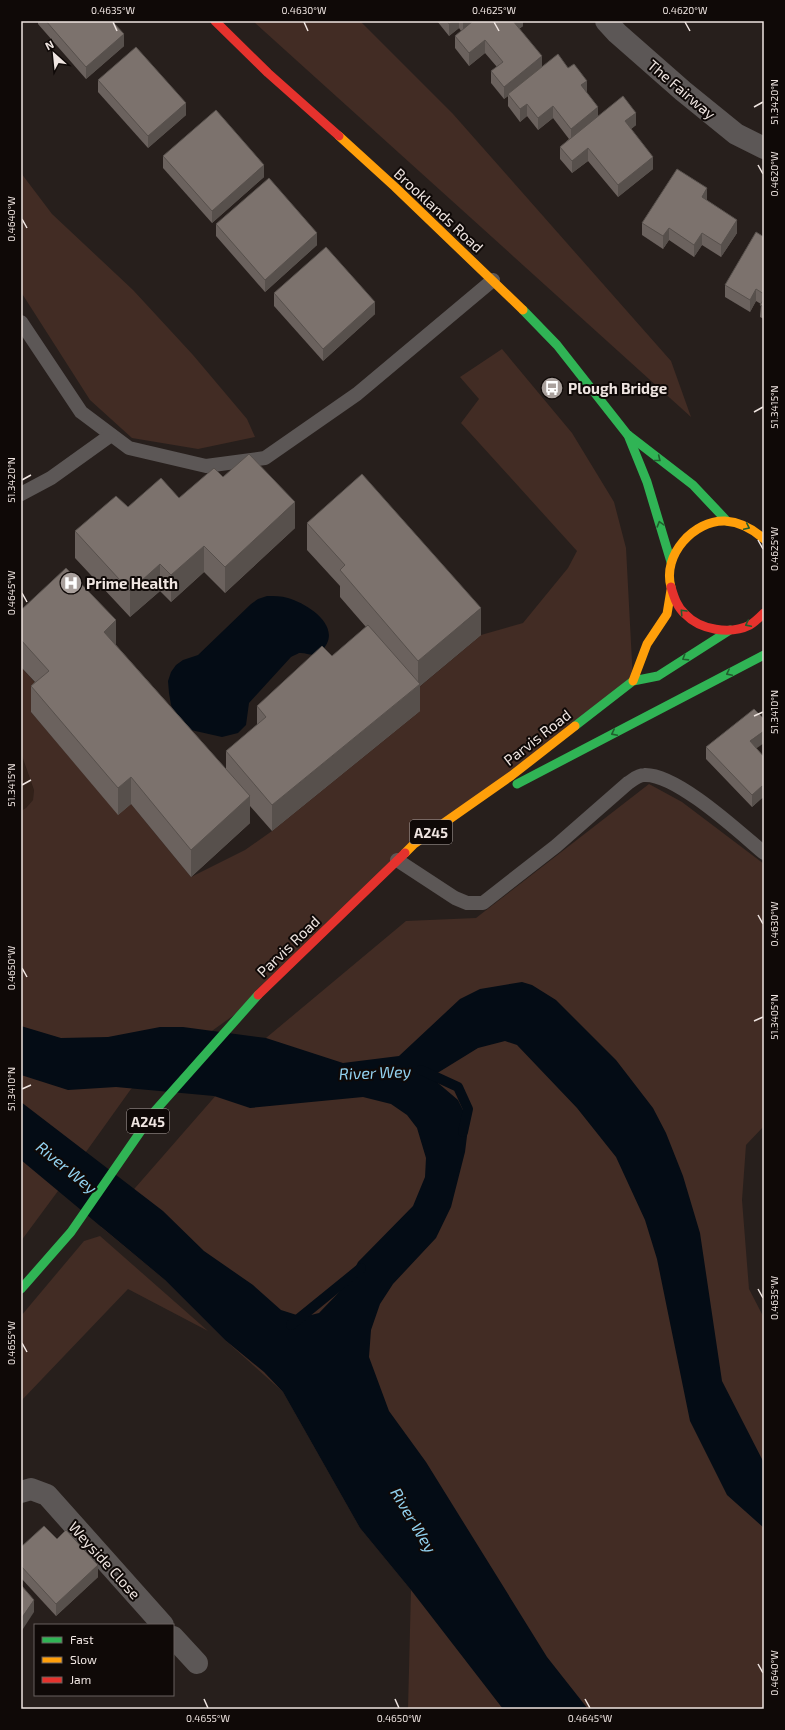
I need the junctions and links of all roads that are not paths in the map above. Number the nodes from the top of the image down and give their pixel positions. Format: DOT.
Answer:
graph roads {
  1 [pos="215,21"];
  2 [pos="606,21"];
  3 [pos="764,148"];
  4 [pos="493,280"];
  5 [pos="21,322"];
  6 [pos="627,434"];
  7 [pos="112,435"];
  8 [pos="21,494"];
  9 [pos="727,521"];
  10 [pos="764,539"];
  11 [pos="671,562"];
  12 [pos="671,590"];
  13 [pos="764,613"];
  14 [pos="730,630"];
  15 [pos="764,655"];
  16 [pos="633,681"];
  17 [pos="448,820"];
  18 [pos="764,853"];
  19 [pos="397,860"];
  20 [pos="21,1289"];
  21 [pos="21,1492"];
  22 [pos="162,1624"];
  23 [pos="174,1638"];
  24 [pos="197,1663"];
  1 -- 4 [label="main road, Brooklands Road"];
  2 -- 3 [label="street, The Fairway"];
  4 -- 6 [label="main road, Brooklands Road"];
  4 -- 7 [label="lane"];
  5 -- 7 [label="lane"];
  6 -- 9 [label="main road, one-way"];
  11 -- 6 [label="main road, one-way"];
  7 -- 8 [label="lane"];
  9 -- 10 [label="main road, one-way"];
  9 -- 11 [label="main road"];
  11 -- 12 [label="main road"];
  14 -- 12 [label="main road, one-way"];
  12 -- 16 [label="main road"];
  13 -- 14 [label="main road, one-way"];
  14 -- 16 [label="main road, Parvis Road / A245, one-way"];
  15 -- 17 [label="main road, A245, one-way"];
  16 -- 17 [label="main road, Parvis Road / A245"];
  17 -- 19 [label="main road, Parvis Road / A245"];
  18 -- 19 [label="lane"];
  19 -- 20 [label="main road, Parvis Road / A245"];
  21 -- 22 [label="street, Weyside Close"];
  23 -- 24 [label="street"];
}
